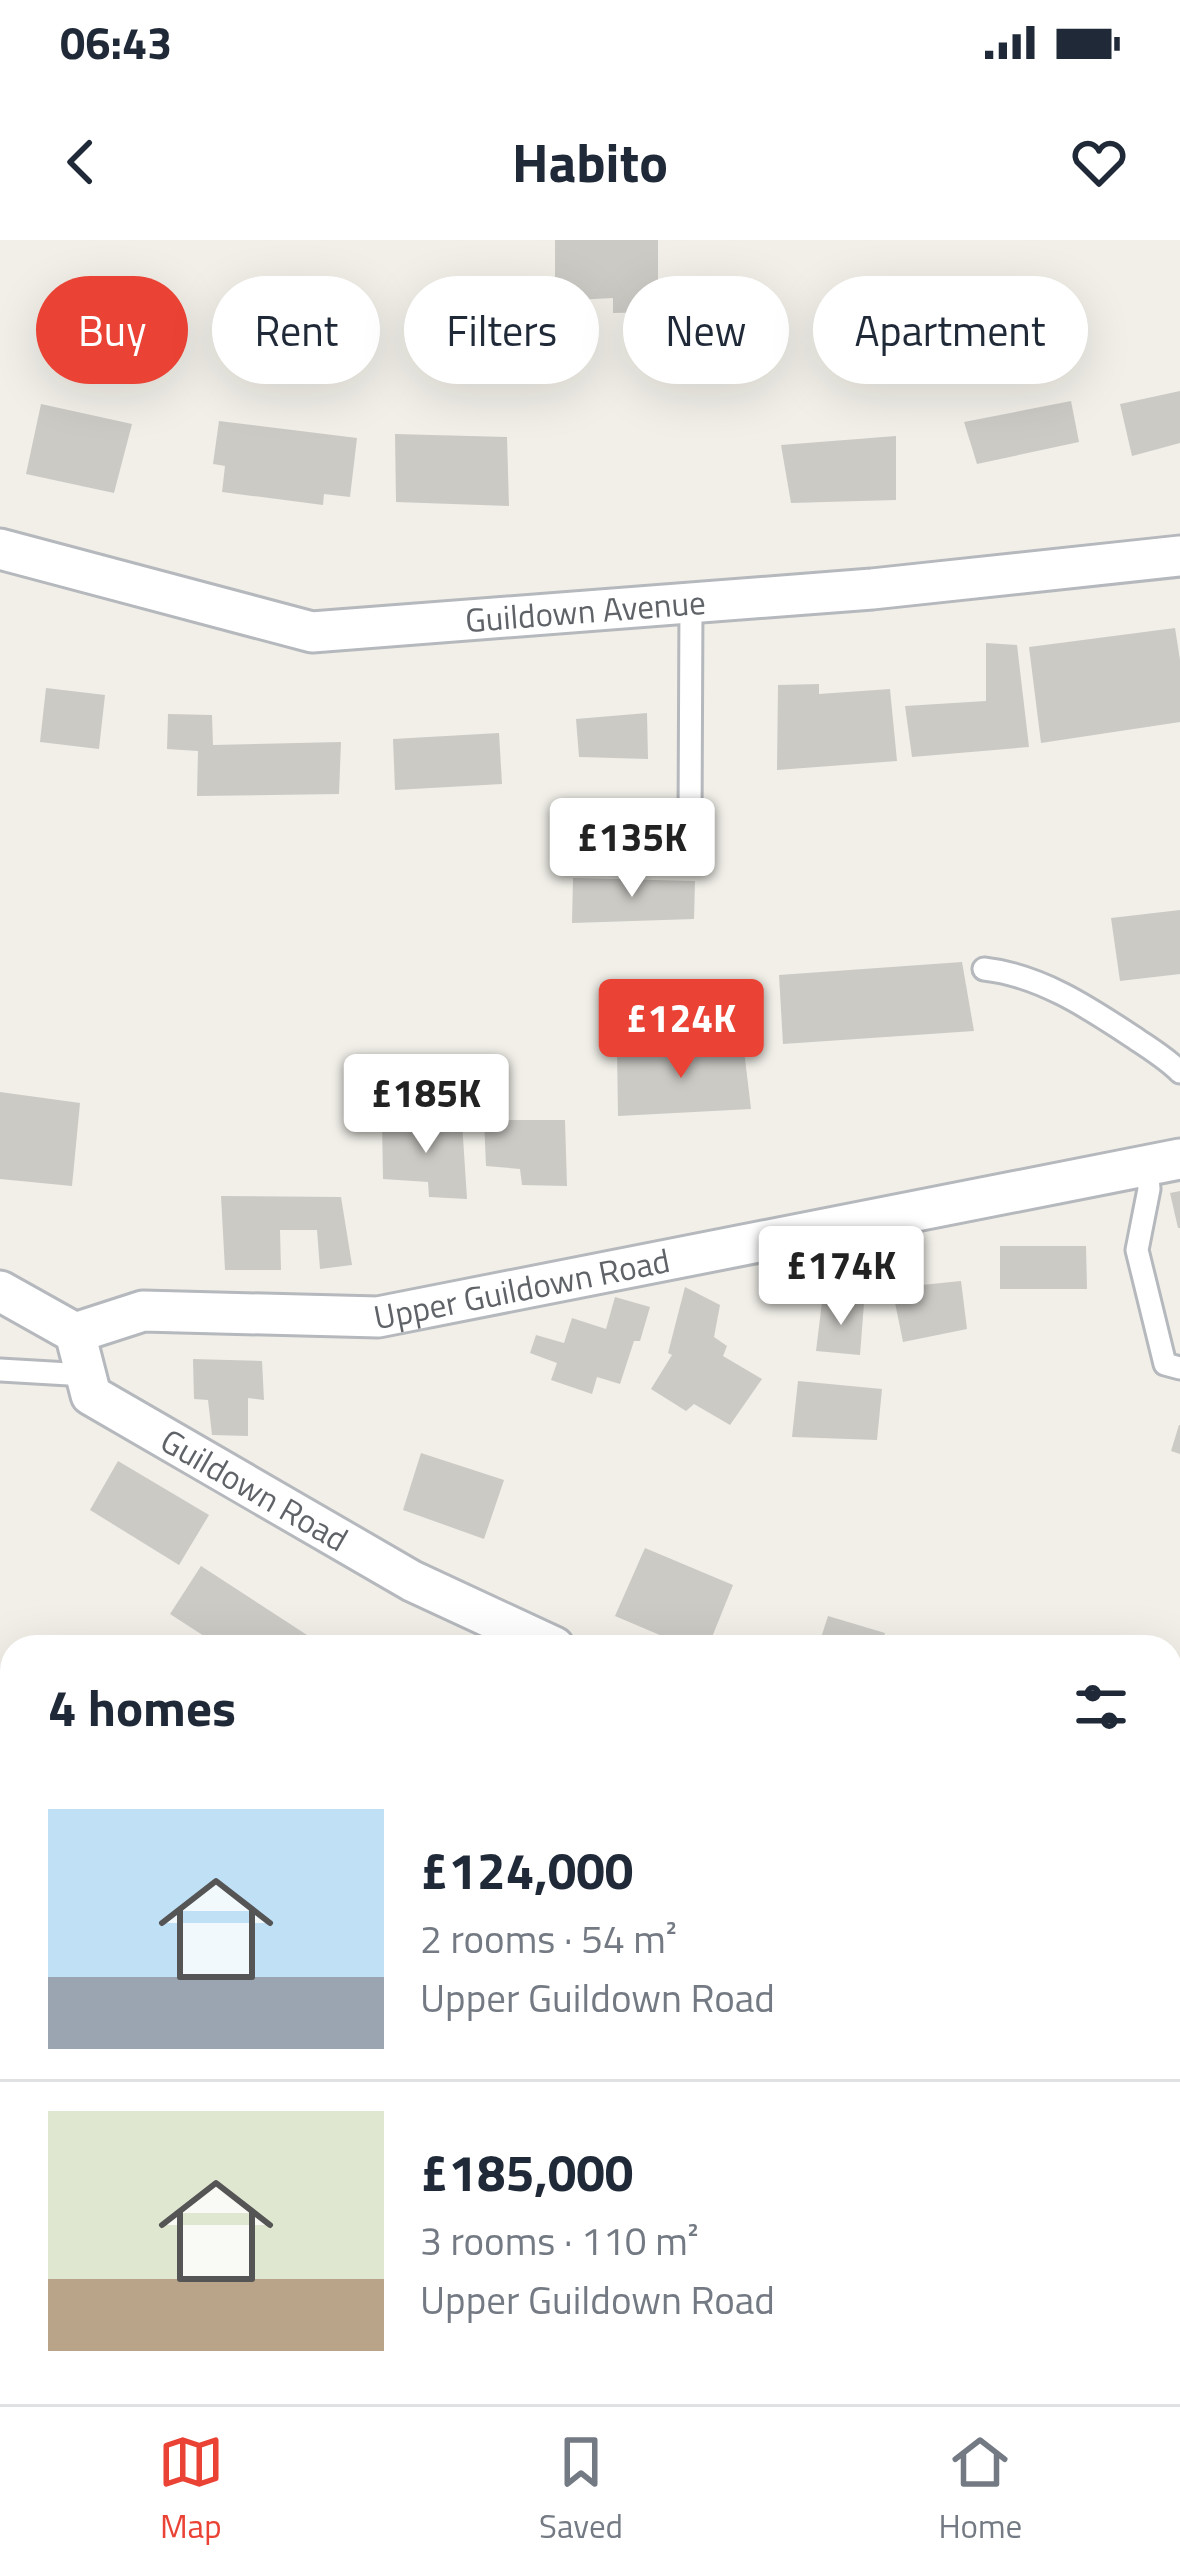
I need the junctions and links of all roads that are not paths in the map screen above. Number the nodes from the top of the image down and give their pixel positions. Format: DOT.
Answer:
graph roads {
  1 [pos="0,549"];
  2 [pos="1180,556"];
  3 [pos="691,603"];
  4 [pos="690,823"];
  5 [pos="984,969"];
  6 [pos="1180,1072"];
  7 [pos="1163,1163"];
  8 [pos="0,1291"];
  9 [pos="75,1333"];
  10 [pos="1180,1368"];
  11 [pos="0,1370"];
  12 [pos="86,1375"];
  13 [pos="529,1635"];
  1 -- 3 [label="street, Guildown Avenue"];
  2 -- 3 [label="street, Guildown Avenue"];
  3 -- 4 [label="lane"];
  5 -- 6 [label="lane"];
  7 -- 9 [label="street, Upper Guildown Road"];
  7 -- 10 [label="lane"];
  8 -- 9 [label="street"];
  9 -- 12 [label="street, Guildown Road"];
  11 -- 12 [label="lane"];
  12 -- 13 [label="street, Guildown Road"];
}
